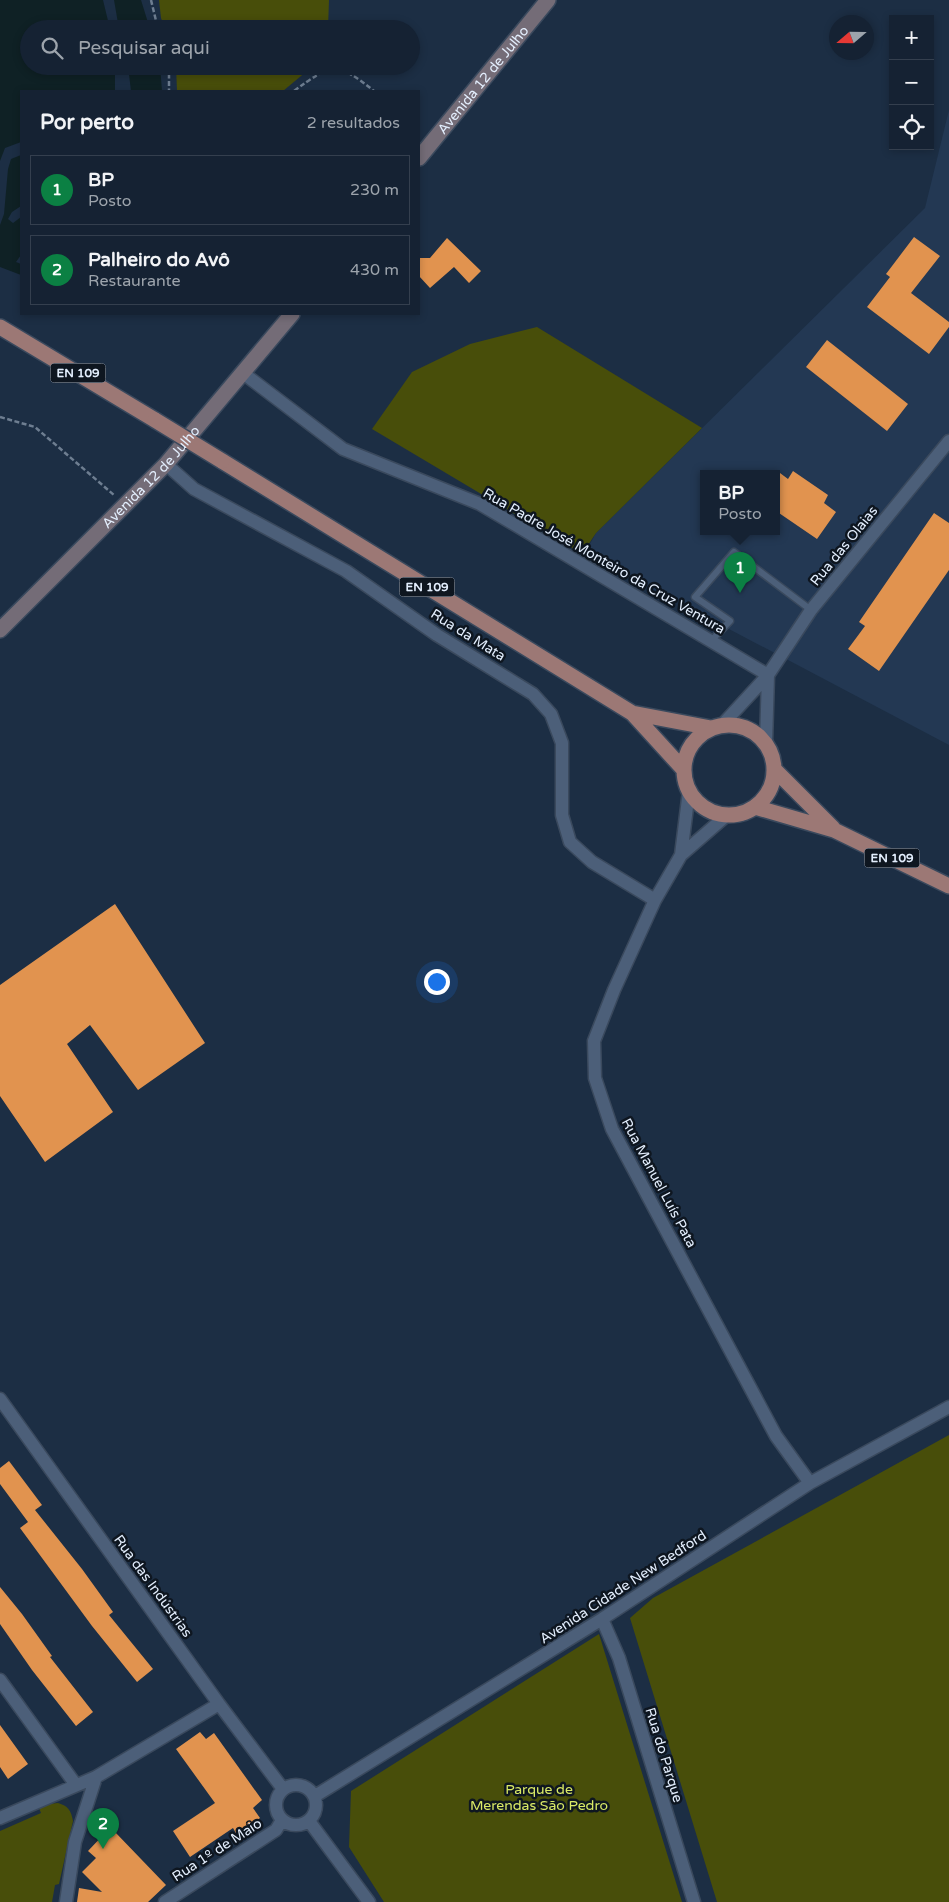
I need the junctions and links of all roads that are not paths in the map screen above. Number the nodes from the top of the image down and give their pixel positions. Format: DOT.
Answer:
graph roads {
  1 [pos="548,0"];
  2 [pos="420,157"];
  3 [pos="291,315"];
  4 [pos="0,327"];
  5 [pos="243,374"];
  6 [pos="949,441"];
  7 [pos="166,464"];
  8 [pos="811,610"];
  9 [pos="0,630"];
  10 [pos="711,641"];
  11 [pos="768,675"];
  12 [pos="632,713"];
  13 [pos="716,727"];
  14 [pos="766,743"];
  15 [pos="774,769"];
  16 [pos="684,770"];
  17 [pos="689,791"];
  18 [pos="755,807"];
  19 [pos="727,815"];
  20 [pos="834,830"];
  21 [pos="681,855"];
  22 [pos="949,886"];
  23 [pos="655,900"];
  24 [pos="0,1398"];
  25 [pos="949,1407"];
  26 [pos="810,1483"];
  27 [pos="602,1619"];
  28 [pos="0,1680"];
  29 [pos="219,1704"];
  30 [pos="96,1777"];
  31 [pos="76,1785"];
  32 [pos="283,1789"];
  33 [pos="314,1796"];
  34 [pos="0,1818"];
  35 [pos="282,1820"];
  36 [pos="309,1821"];
  37 [pos="66,1902"];
  38 [pos="165,1902"];
  39 [pos="369,1902"];
  40 [pos="694,1902"];
  1 -- 2 [label="main road, Avenida 12 de Julho"];
  3 -- 5 [label="main road, Avenida 12 de Julho"];
  4 -- 12 [label="main road, EN 109, bridge"];
  5 -- 7 [label="main road, Avenida 12 de Julho"];
  5 -- 10 [label="street, Rua Padre José Monteiro da Cruz Ventura"];
  6 -- 8 [label="street, Rua das Olaias"];
  7 -- 9 [label="main road, Avenida 12 de Julho"];
  7 -- 23 [label="street, Rua da Mata"];
  8 -- 10 [label="lane"];
  8 -- 11 [label="street, Rua das Olaias"];
  10 -- 11 [label="street, Rua Padre José Monteiro da Cruz Ventura"];
  11 -- 13 [label="street, Rua das Olaias"];
  11 -- 14 [label="street"];
  12 -- 13 [label="main road"];
  12 -- 16 [label="main road"];
  13 -- 14 [label="main road"];
  13 -- 16 [label="main road"];
  14 -- 15 [label="main road"];
  15 -- 18 [label="main road"];
  15 -- 20 [label="main road"];
  16 -- 17 [label="main road"];
  17 -- 19 [label="main road"];
  17 -- 21 [label="street"];
  18 -- 19 [label="main road"];
  18 -- 20 [label="main road"];
  19 -- 21 [label="street"];
  20 -- 22 [label="main road, EN 109"];
  21 -- 23 [label="street, Rua Manuel Luís Pata"];
  23 -- 26 [label="street, Rua Manuel Luís Pata"];
  24 -- 29 [label="street, Rua das Indústrias"];
  25 -- 26 [label="street, Avenida Cidade New Bedford"];
  26 -- 27 [label="street, Avenida Cidade New Bedford"];
  27 -- 33 [label="street, Avenida Cidade New Bedford"];
  27 -- 40 [label="street, Rua do Parque"];
  28 -- 31 [label="street"];
  29 -- 30 [label="street"];
  29 -- 32 [label="street, Rua das Indústrias"];
  30 -- 31 [label="street"];
  30 -- 37 [label="street"];
  31 -- 34 [label="street"];
  32 -- 33 [label="street"];
  32 -- 35 [label="street"];
  33 -- 36 [label="street"];
  35 -- 36 [label="street"];
  35 -- 38 [label="street, Rua 1º de Maio"];
  36 -- 39 [label="street"];
}
